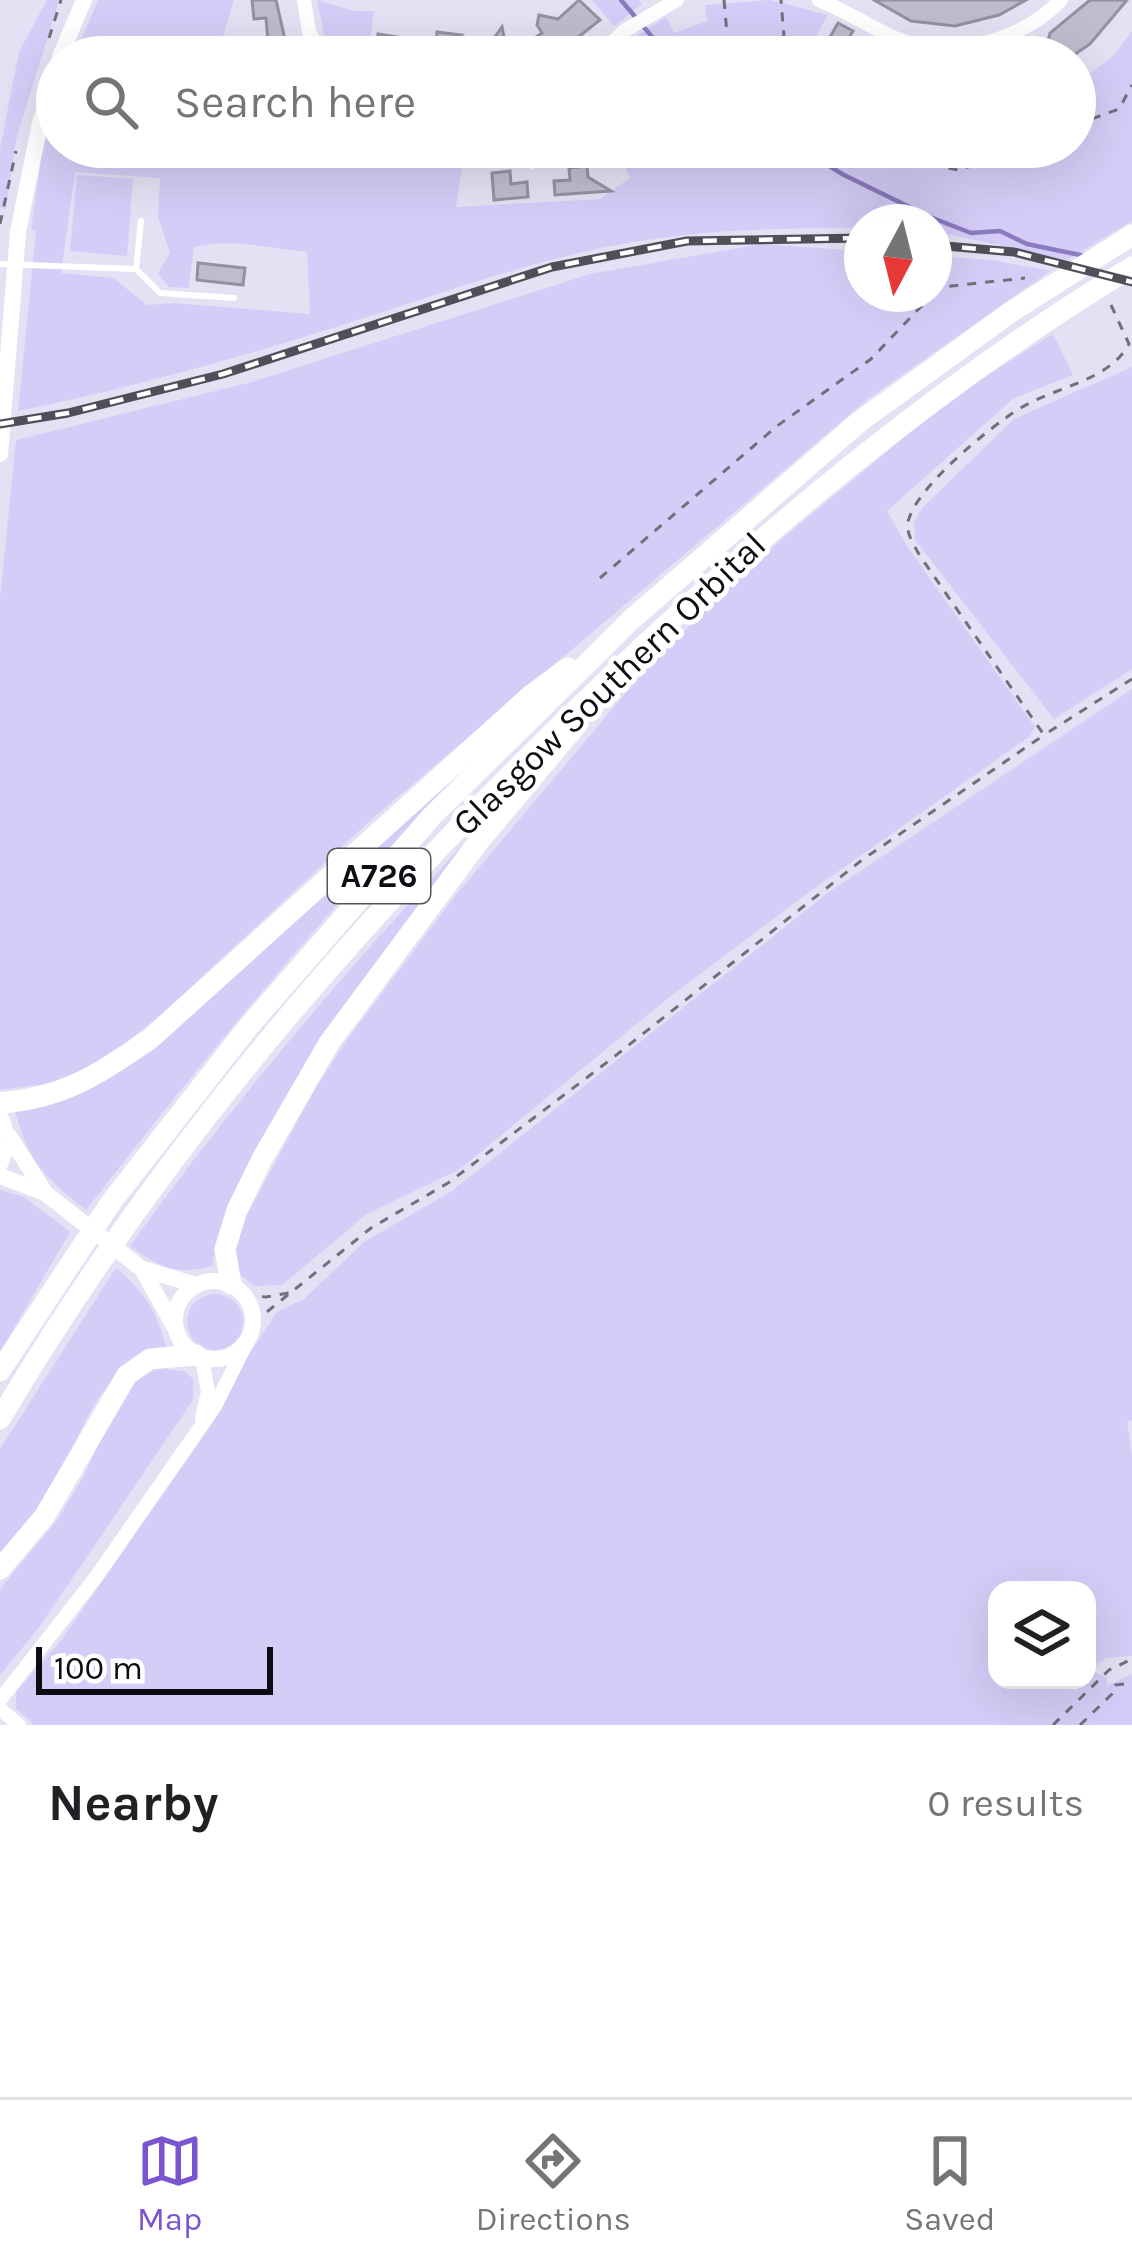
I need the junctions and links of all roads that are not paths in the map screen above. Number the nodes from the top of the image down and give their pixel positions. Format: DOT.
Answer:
graph roads {
  1 [pos="84,0"];
  2 [pos="304,0"];
  3 [pos="677,0"];
  4 [pos="819,0"];
  5 [pos="1061,0"];
  6 [pos="69,36"];
  7 [pos="311,36"];
  8 [pos="618,36"];
  9 [pos="892,36"];
  10 [pos="1004,36"];
  11 [pos="36,142"];
  12 [pos="141,221"];
  13 [pos="1132,235"];
  14 [pos="8,265"];
  15 [pos="1132,267"];
  16 [pos="136,269"];
  17 [pos="233,298"];
  18 [pos="0,454"];
  19 [pos="631,620"];
  20 [pos="644,645"];
  21 [pos="0,1103"];
  22 [pos="0,1116"];
  23 [pos="9,1136"];
  24 [pos="0,1165"];
  25 [pos="0,1176"];
  26 [pos="45,1193"];
  27 [pos="142,1269"];
  28 [pos="196,1286"];
  29 [pos="238,1290"];
  30 [pos="176,1329"];
  31 [pos="247,1342"];
  32 [pos="199,1356"];
  33 [pos="0,1371"];
  34 [pos="0,1419"];
  35 [pos="198,1428"];
  36 [pos="0,1569"];
  37 [pos="0,1700"];
  38 [pos="0,1709"];
  39 [pos="19,1725"];
  1 -- 6 [label="street"];
  2 -- 7 [label="street"];
  3 -- 8 [label="street"];
  4 -- 9 [label="street"];
  5 -- 10 [label="street"];
  11 -- 14 [label="street"];
  12 -- 16 [label="lane"];
  13 -- 19 [label="highway, Glasgow Southern Orbital / A726"];
  14 -- 16 [label="lane"];
  14 -- 18 [label="street"];
  15 -- 20 [label="highway, Glasgow Southern Orbital / A726"];
  16 -- 17 [label="lane"];
  19 -- 21 [label="highway, A726"];
  19 -- 33 [label="highway, Glasgow Southern Orbital / A726"];
  20 -- 29 [label="highway, A726"];
  20 -- 34 [label="highway, Glasgow Southern Orbital / A726"];
  22 -- 23 [label="street"];
  23 -- 24 [label="street"];
  23 -- 26 [label="street"];
  25 -- 26 [label="street"];
  26 -- 27 [label="street"];
  27 -- 28 [label="street"];
  27 -- 30 [label="street"];
  28 -- 29 [label="street"];
  28 -- 30 [label="street"];
  29 -- 31 [label="street"];
  30 -- 32 [label="street"];
  31 -- 32 [label="street"];
  31 -- 35 [label="street"];
  32 -- 35 [label="street"];
  32 -- 36 [label="highway"];
  35 -- 37 [label="street"];
  38 -- 39 [label="street"];
}
